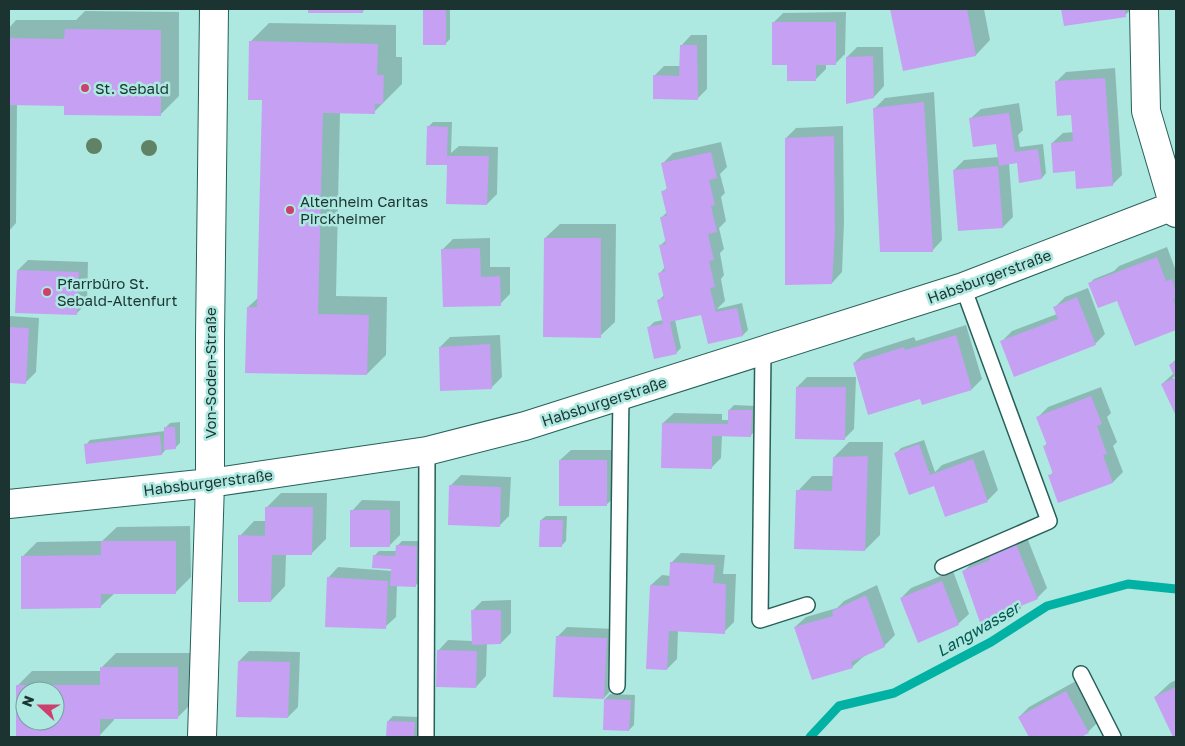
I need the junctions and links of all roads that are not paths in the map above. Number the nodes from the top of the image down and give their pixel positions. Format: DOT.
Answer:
graph roads {
  1 [pos="214,9"];
  2 [pos="1144,9"];
  3 [pos="1175,208"];
  4 [pos="963,287"];
  5 [pos="763,351"];
  6 [pos="621,395"];
  7 [pos="427,451"];
  8 [pos="210,483"];
  9 [pos="9,504"];
  10 [pos="942,567"];
  11 [pos="807,605"];
  12 [pos="1081,674"];
  13 [pos="617,686"];
  14 [pos="202,737"];
  15 [pos="426,737"];
  16 [pos="1113,737"];
  1 -- 8 [label="street, Von-Soden-Straße"];
  2 -- 3 [label="street"];
  3 -- 4 [label="street, Habsburgerstraße"];
  4 -- 5 [label="street, Habsburgerstraße"];
  4 -- 10 [label="lane"];
  5 -- 6 [label="street, Habsburgerstraße"];
  5 -- 11 [label="lane"];
  6 -- 7 [label="street, Habsburgerstraße"];
  6 -- 13 [label="lane"];
  7 -- 8 [label="street, Habsburgerstraße"];
  7 -- 15 [label="lane"];
  8 -- 9 [label="street, Habsburgerstraße"];
  8 -- 14 [label="street, Von-Soden-Straße"];
  12 -- 16 [label="lane"];
}
